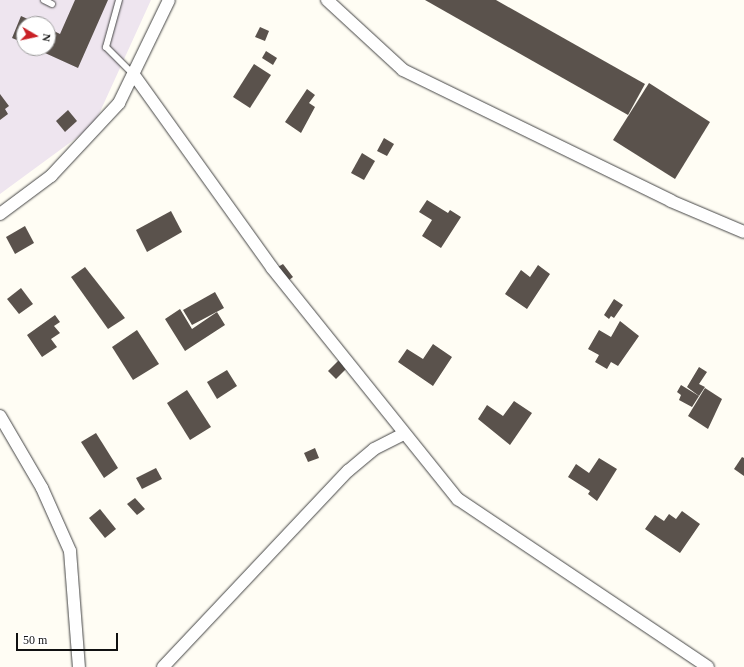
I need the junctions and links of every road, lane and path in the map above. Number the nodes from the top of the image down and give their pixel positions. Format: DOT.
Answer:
graph roads {
  1 [pos="44,0"];
  2 [pos="119,0"];
  3 [pos="169,0"];
  4 [pos="327,0"];
  5 [pos="52,4"];
  6 [pos="134,75"];
  7 [pos="0,214"];
  8 [pos="744,232"];
  9 [pos="0,416"];
  10 [pos="404,434"];
  11 [pos="79,667"];
  12 [pos="163,667"];
  13 [pos="708,667"];
  1 -- 5 [label="lane"];
  2 -- 6 [label="lane"];
  3 -- 6 [label="street"];
  4 -- 8 [label="street"];
  6 -- 7 [label="street"];
  6 -- 10 [label="street"];
  9 -- 11 [label="street"];
  10 -- 12 [label="street"];
  10 -- 13 [label="street"];
}
